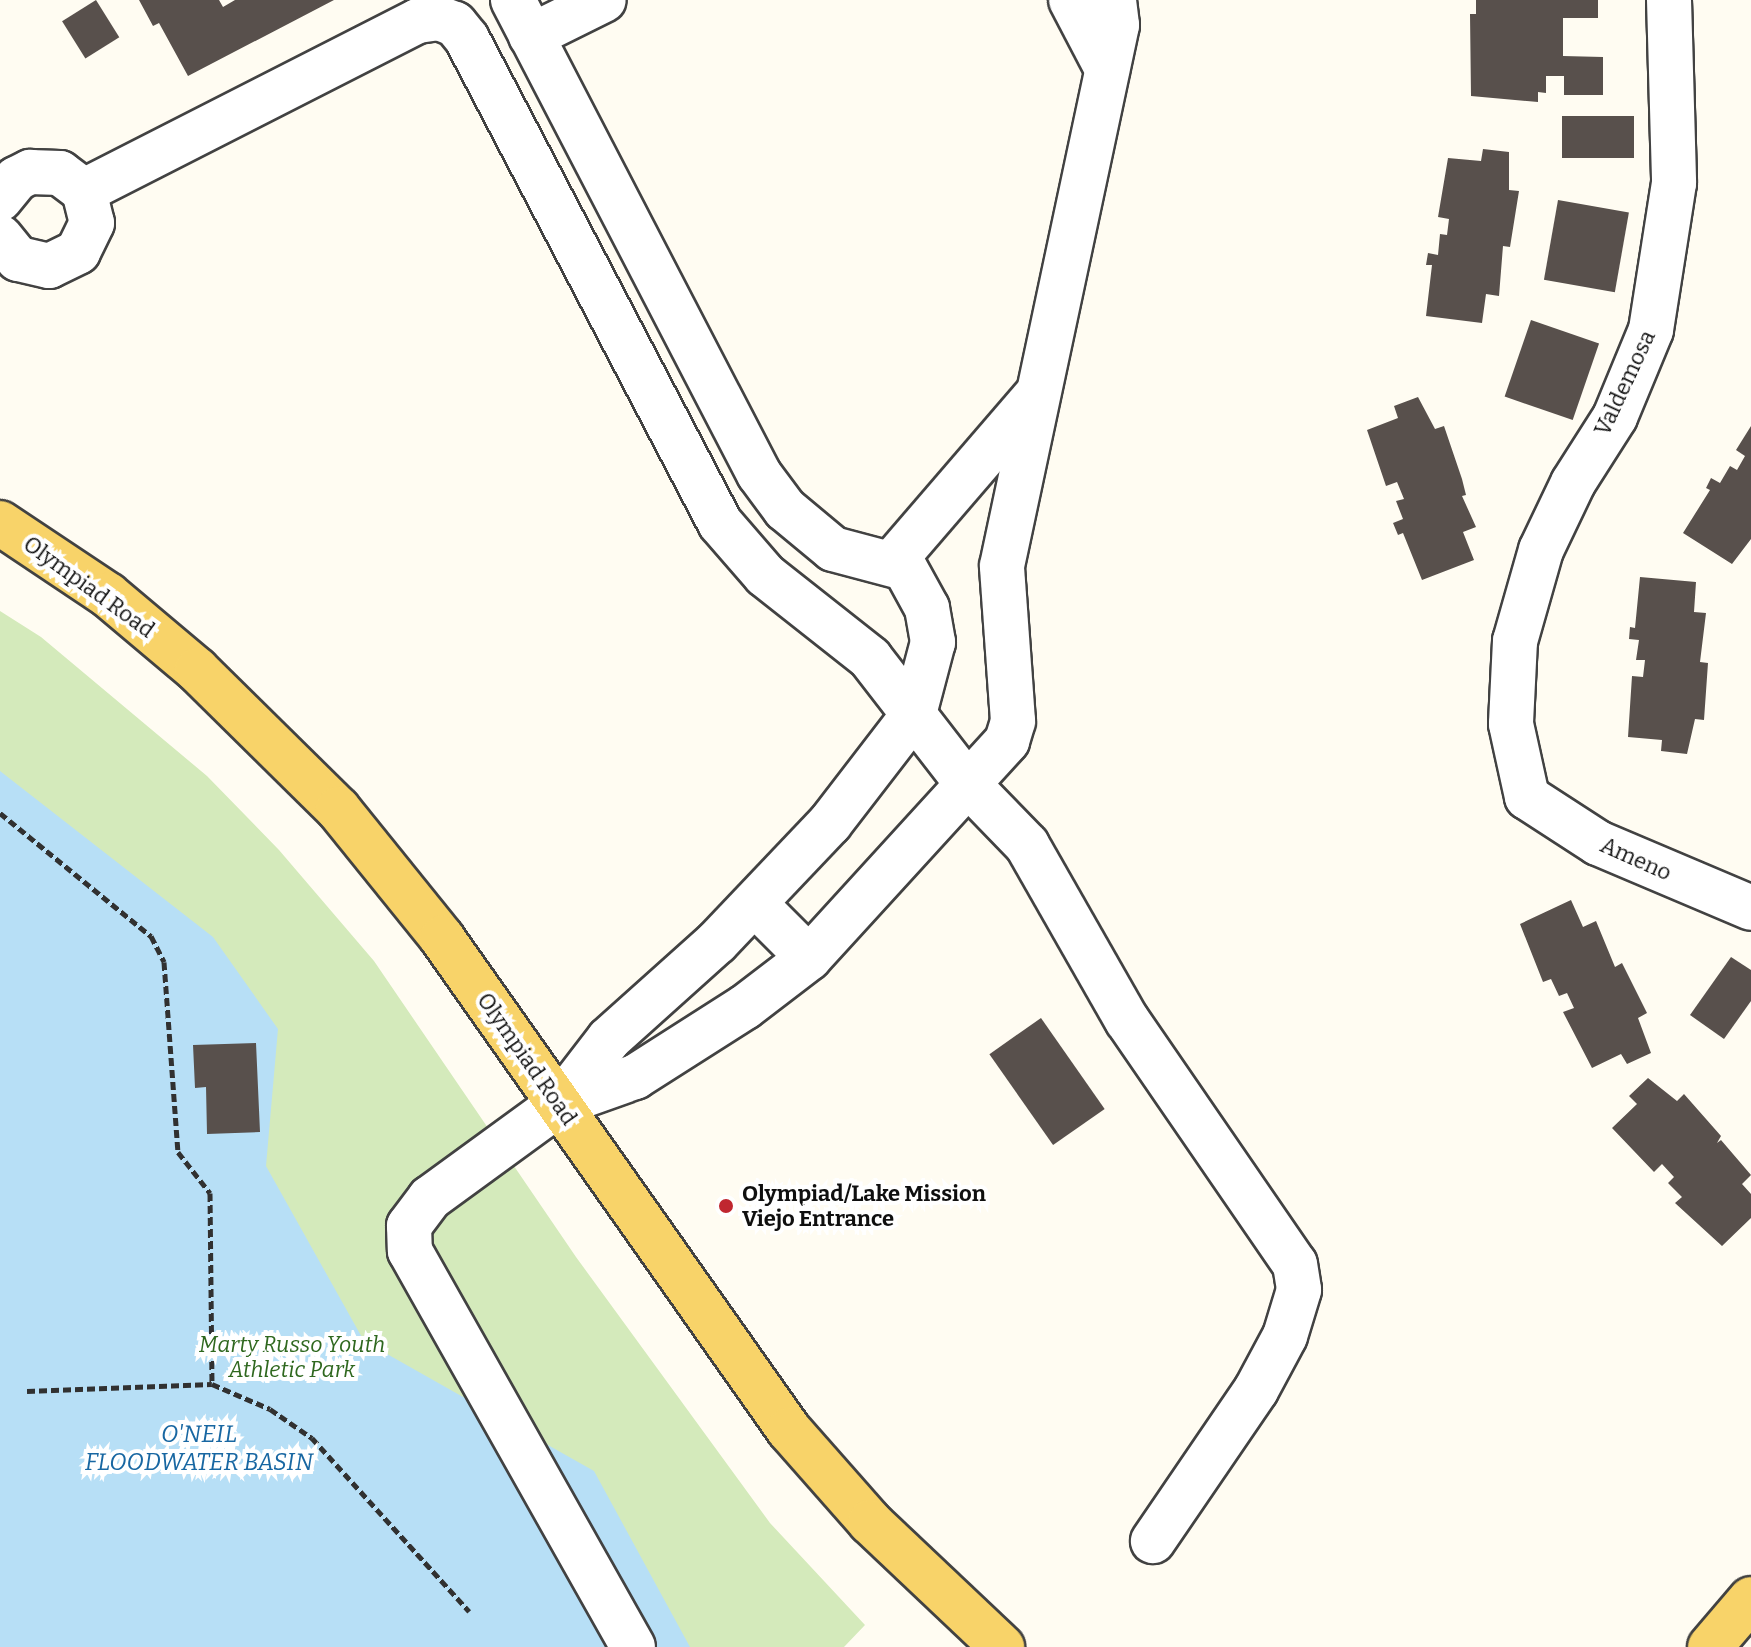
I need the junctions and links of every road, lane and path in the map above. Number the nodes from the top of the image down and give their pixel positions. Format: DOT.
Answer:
graph roads {
  1 [pos="604,0"];
  2 [pos="1071,0"];
  3 [pos="1114,0"];
  4 [pos="1669,0"];
  5 [pos="522,18"];
  6 [pos="1107,69"];
  7 [pos="84,191"];
  8 [pos="0,199"];
  9 [pos="0,237"];
  10 [pos="1035,397"];
  11 [pos="0,523"];
  12 [pos="892,563"];
  13 [pos="914,714"];
  14 [pos="965,781"];
  15 [pos="1527,797"];
  16 [pos="0,813"];
  17 [pos="755,904"];
  18 [pos="1751,908"];
  19 [pos="809,958"];
  20 [pos="559,1104"];
  21 [pos="212,1384"];
  22 [pos="27,1391"];
  23 [pos="1153,1541"];
  24 [pos="1751,1599"];
  25 [pos="469,1611"];
  26 [pos="633,1647"];
  27 [pos="1002,1647"];
  28 [pos="1710,1647"];
  1 -- 5 [label="street"];
  2 -- 6 [label="street"];
  3 -- 6 [label="street"];
  4 -- 15 [label="street, Valdemosa"];
  5 -- 12 [label="street"];
  6 -- 10 [label="street"];
  7 -- 8 [label="street"];
  7 -- 9 [label="street"];
  7 -- 13 [label="street"];
  10 -- 12 [label="street"];
  10 -- 14 [label="street"];
  11 -- 20 [label="main road, Olympiad Road"];
  12 -- 13 [label="street"];
  13 -- 14 [label="street"];
  13 -- 17 [label="street"];
  14 -- 19 [label="street"];
  14 -- 23 [label="street"];
  15 -- 18 [label="street, Ameno"];
  16 -- 21 [label="path"];
  17 -- 19 [label="street"];
  17 -- 20 [label="street"];
  19 -- 20 [label="street"];
  20 -- 26 [label="street"];
  20 -- 27 [label="main road, Olympiad Road"];
  21 -- 22 [label="path"];
  21 -- 25 [label="path"];
  24 -- 28 [label="main road"];
}
